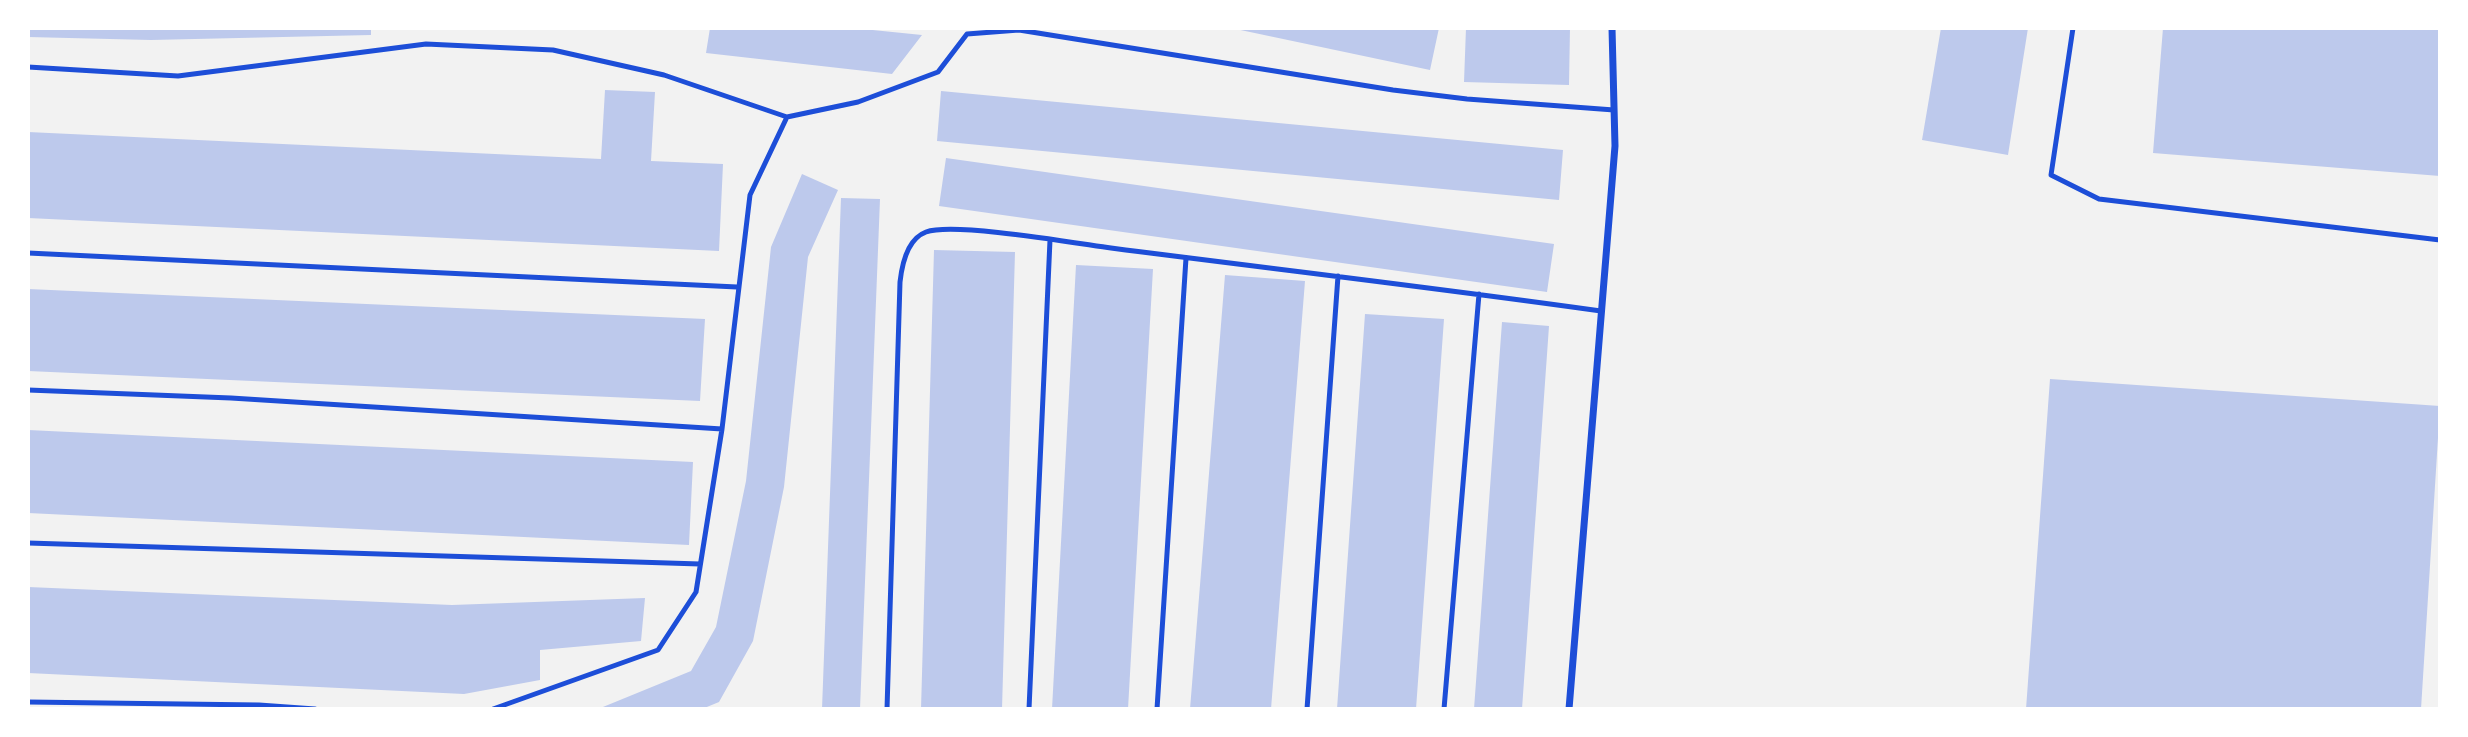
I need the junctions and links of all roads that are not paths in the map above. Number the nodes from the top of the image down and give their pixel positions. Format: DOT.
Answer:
graph roads {
  1 [pos="961,28"];
  2 [pos="1612,28"];
  3 [pos="2073,28"];
  4 [pos="967,34"];
  5 [pos="28,67"];
  6 [pos="1614,110"];
  7 [pos="787,117"];
  8 [pos="1050,240"];
  9 [pos="2440,240"];
  10 [pos="28,253"];
  11 [pos="1186,258"];
  12 [pos="1338,276"];
  13 [pos="737,287"];
  14 [pos="1479,294"];
  15 [pos="1601,311"];
  16 [pos="28,390"];
  17 [pos="722,429"];
  18 [pos="28,543"];
  19 [pos="700,564"];
  20 [pos="28,702"];
  21 [pos="315,709"];
  22 [pos="493,709"];
  23 [pos="887,709"];
  24 [pos="1028,709"];
  25 [pos="1157,709"];
  26 [pos="1307,709"];
  27 [pos="1444,709"];
  28 [pos="1569,709"];
  1 -- 4 [label="lane"];
  2 -- 6 [label="street"];
  3 -- 9 [label="lane"];
  4 -- 6 [label="lane"];
  4 -- 7 [label="lane"];
  5 -- 7 [label="lane"];
  6 -- 15 [label="street"];
  7 -- 13 [label="lane"];
  8 -- 11 [label="lane"];
  8 -- 23 [label="lane"];
  8 -- 24 [label="lane"];
  10 -- 13 [label="lane"];
  11 -- 12 [label="lane"];
  11 -- 25 [label="lane"];
  12 -- 14 [label="lane"];
  12 -- 26 [label="lane"];
  13 -- 17 [label="lane"];
  14 -- 15 [label="lane"];
  14 -- 27 [label="lane"];
  15 -- 28 [label="street"];
  16 -- 17 [label="lane"];
  17 -- 19 [label="lane"];
  18 -- 19 [label="lane"];
  19 -- 22 [label="lane"];
  20 -- 21 [label="lane"];
}
